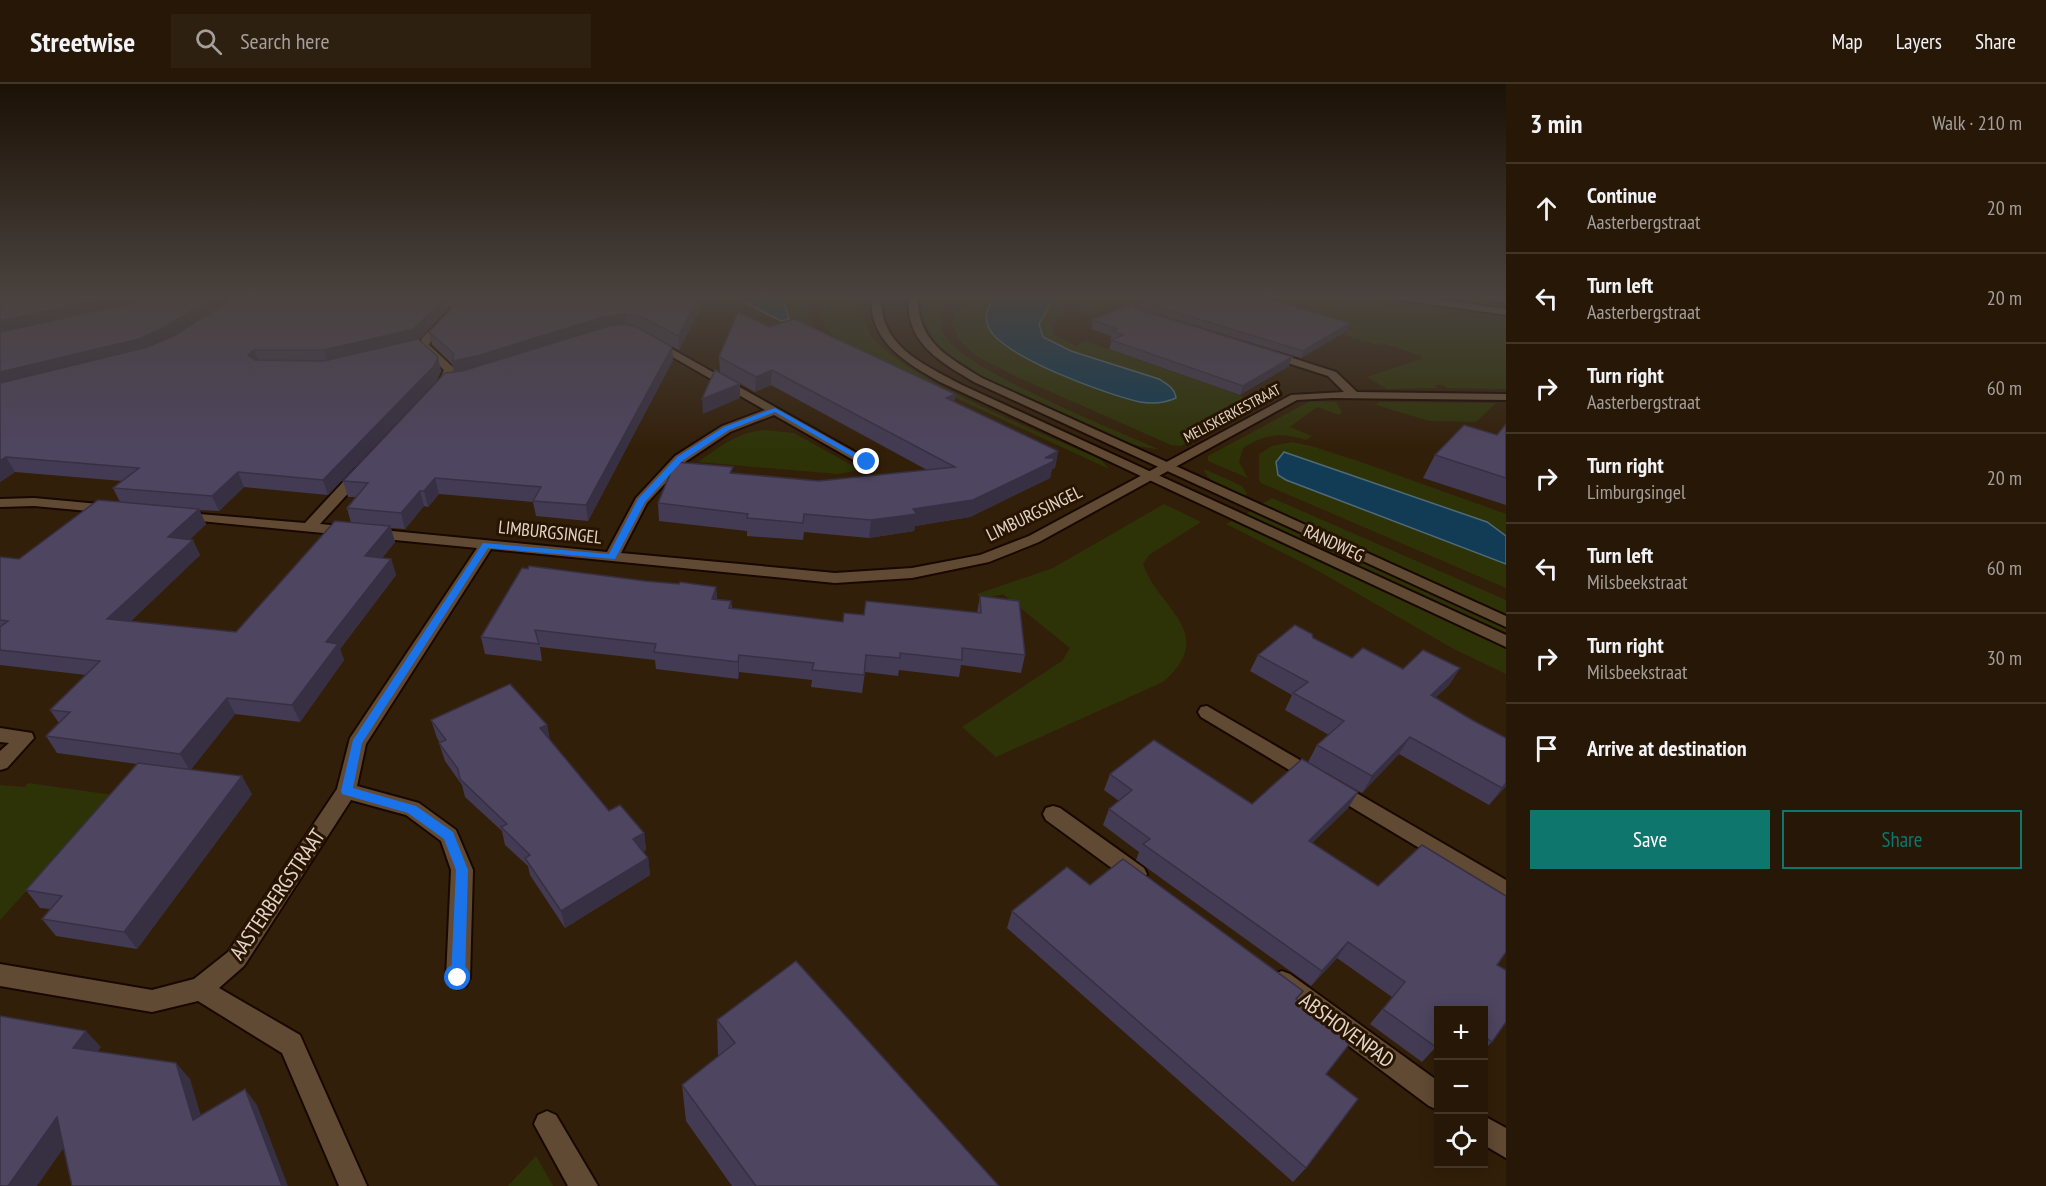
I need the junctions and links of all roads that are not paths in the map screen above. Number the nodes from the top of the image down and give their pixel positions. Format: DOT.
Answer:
graph roads {
  1 [pos="420,347"];
  2 [pos="662,347"];
  3 [pos="895,347"];
  4 [pos="931,347"];
  5 [pos="1256,350"];
  6 [pos="460,381"];
  7 [pos="444,382"];
  8 [pos="1354,395"];
  9 [pos="429,397"];
  10 [pos="1506,398"];
  11 [pos="775,410"];
  12 [pos="867,462"];
  13 [pos="366,466"];
  14 [pos="1165,467"];
  15 [pos="1148,476"];
  16 [pos="0,504"];
  17 [pos="126,510"];
  18 [pos="160,513"];
  19 [pos="310,526"];
  20 [pos="486,545"];
  21 [pos="612,557"];
  22 [pos="1506,622"];
  23 [pos="1506,642"];
  24 [pos="1207,711"];
  25 [pos="0,735"];
  26 [pos="0,764"];
  27 [pos="346,791"];
  28 [pos="1053,813"];
  29 [pos="1150,884"];
  30 [pos="1506,891"];
  31 [pos="1265,970"];
  32 [pos="0,975"];
  33 [pos="458,978"];
  34 [pos="200,989"];
  35 [pos="1434,1094"];
  36 [pos="547,1124"];
  37 [pos="1488,1132"];
  38 [pos="1506,1144"];
  39 [pos="353,1186"];
  40 [pos="584,1186"];
  1 -- 7 [label="street"];
  2 -- 11 [label="street"];
  3 -- 15 [label="street, RANDWEG"];
  4 -- 14 [label="street, RANDWEG"];
  5 -- 8 [label="street, MELISKERKESTRAAT"];
  6 -- 7 [label="street"];
  7 -- 9 [label="street"];
  8 -- 10 [label="street, MELISKERKESTRAAT"];
  8 -- 14 [label="street, MELISKERKESTRAAT"];
  11 -- 12 [label="street"];
  11 -- 21 [label="street"];
  13 -- 19 [label="street"];
  14 -- 15 [label="street"];
  14 -- 22 [label="street, RANDWEG"];
  15 -- 21 [label="street, LIMBURGSINGEL"];
  15 -- 23 [label="street, RANDWEG"];
  16 -- 17 [label="street"];
  18 -- 19 [label="street, LIMBURGSINGEL"];
  19 -- 20 [label="street, LIMBURGSINGEL"];
  20 -- 21 [label="street, LIMBURGSINGEL"];
  20 -- 27 [label="street, AASTERBERGSTRAAT"];
  24 -- 30 [label="street"];
  25 -- 26 [label="street"];
  27 -- 33 [label="street"];
  27 -- 34 [label="street, AASTERBERGSTRAAT"];
  28 -- 29 [label="street"];
  31 -- 35 [label="street, ABSHOVENPAD"];
  32 -- 34 [label="street, AASTERBERGSTRAAT"];
  34 -- 39 [label="street"];
  36 -- 40 [label="street"];
  37 -- 38 [label="street"];
}
